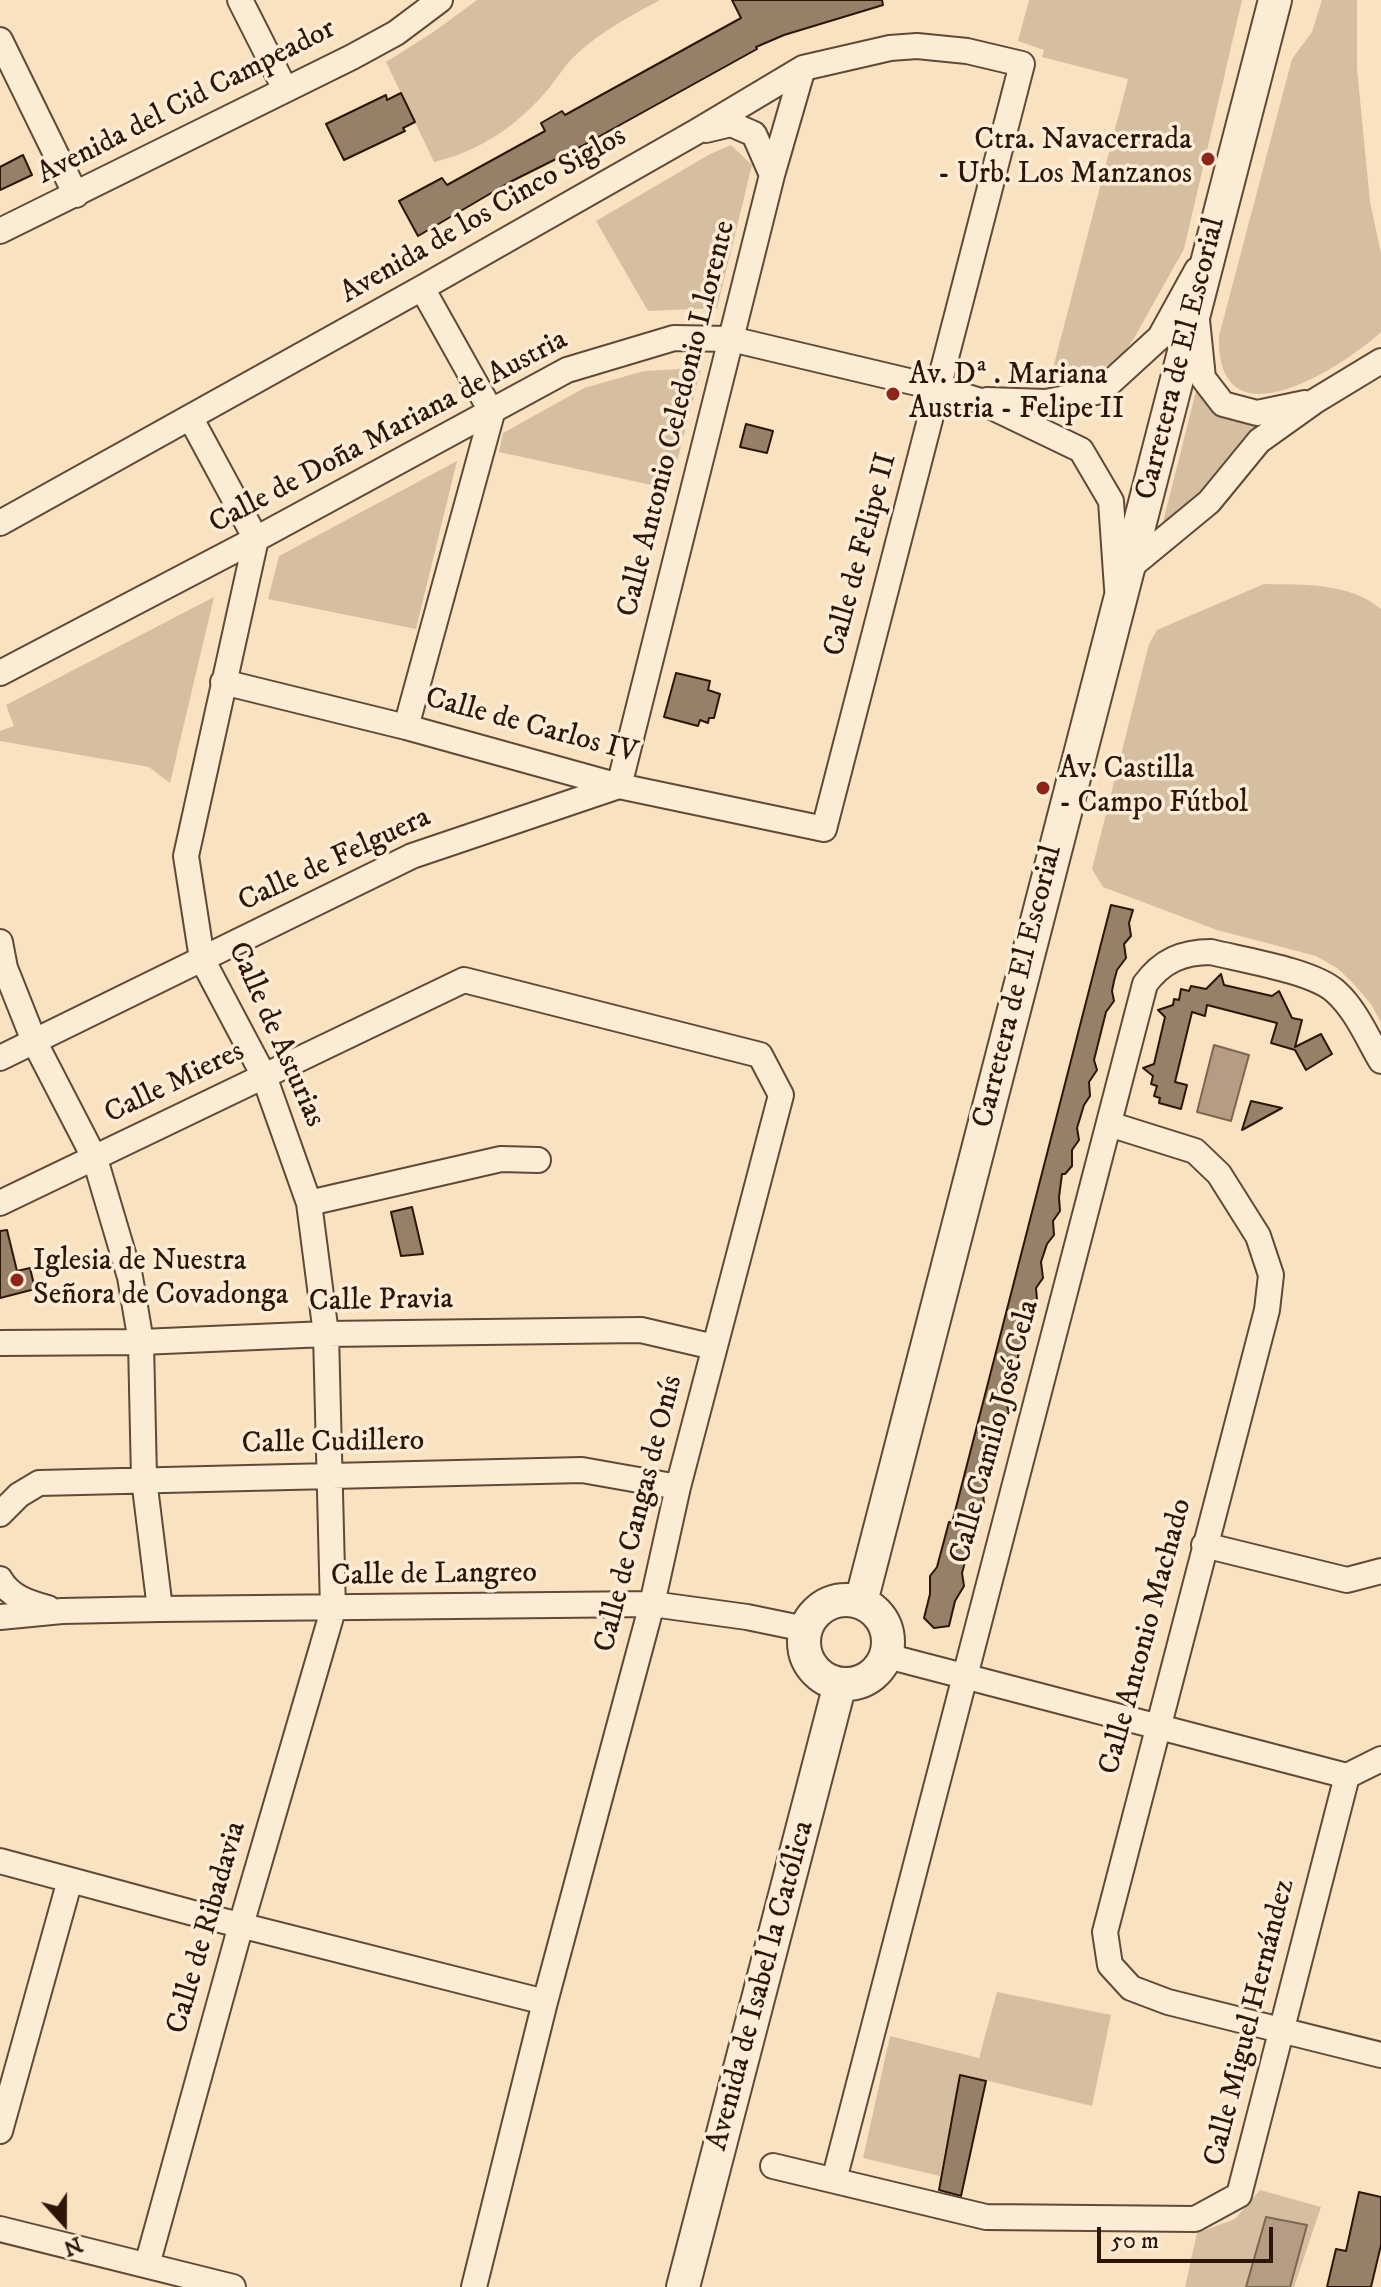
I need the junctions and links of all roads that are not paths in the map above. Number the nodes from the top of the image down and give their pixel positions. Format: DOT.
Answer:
graph roads {
  1 [pos="240,0"];
  2 [pos="440,0"];
  3 [pos="1275,0"];
  4 [pos="0,40"];
  5 [pos="1022,64"];
  6 [pos="803,68"];
  7 [pos="285,89"];
  8 [pos="696,132"];
  9 [pos="772,175"];
  10 [pos="76,195"];
  11 [pos="0,231"];
  12 [pos="1210,247"];
  13 [pos="422,288"];
  14 [pos="1196,313"];
  15 [pos="731,339"];
  16 [pos="1381,361"];
  17 [pos="938,388"];
  18 [pos="977,400"];
  19 [pos="1315,401"];
  20 [pos="492,413"];
  21 [pos="190,417"];
  22 [pos="0,523"];
  23 [pos="256,539"];
  24 [pos="1129,568"];
  25 [pos="1119,606"];
  26 [pos="0,673"];
  27 [pos="223,682"];
  28 [pos="406,727"];
  29 [pos="619,786"];
  30 [pos="824,829"];
  31 [pos="0,942"];
  32 [pos="202,959"];
  33 [pos="464,980"];
  34 [pos="34,1041"];
  35 [pos="0,1058"];
  36 [pos="1381,1061"];
  37 [pos="264,1076"];
  38 [pos="1109,1124"];
  39 [pos="95,1159"];
  40 [pos="538,1160"];
  41 [pos="0,1203"];
  42 [pos="309,1203"];
  43 [pos="326,1334"];
  44 [pos="141,1342"];
  45 [pos="0,1343"];
  46 [pos="714,1347"];
  47 [pos="331,1478"];
  48 [pos="144,1479"];
  49 [pos="678,1487"];
  50 [pos="0,1514"];
  51 [pos="1204,1545"];
  52 [pos="1381,1571"];
  53 [pos="0,1579"];
  54 [pos="861,1602"];
  55 [pos="652,1604"];
  56 [pos="160,1609"];
  57 [pos="333,1610"];
  58 [pos="62,1611"];
  59 [pos="12,1616"];
  60 [pos="0,1623"];
  61 [pos="805,1629"];
  62 [pos="887,1656"];
  63 [pos="965,1675"];
  64 [pos="840,1684"];
  65 [pos="1157,1726"];
  66 [pos="1381,1759"];
  67 [pos="1347,1776"];
  68 [pos="0,1861"];
  69 [pos="70,1880"];
  70 [pos="241,1925"];
  71 [pos="545,2002"];
  72 [pos="1283,2030"];
  73 [pos="1381,2055"];
  74 [pos="0,2131"];
  75 [pos="773,2166"];
  76 [pos="834,2180"];
  77 [pos="0,2229"];
  78 [pos="147,2265"];
  79 [pos="233,2287"];
  80 [pos="474,2287"];
  81 [pos="683,2287"];
  1 -- 7 [label="street"];
  2 -- 7 [label="street, Avenida del Cid Campeador"];
  3 -- 12 [label="street, Carretera de El Escorial"];
  4 -- 10 [label="street"];
  5 -- 6 [label="street, Avenida de los Cinco Siglos"];
  5 -- 17 [label="street, Calle de Felipe II"];
  6 -- 8 [label="street, Avenida de los Cinco Siglos"];
  6 -- 9 [label="street, Calle Antonio Celedonio Llorente"];
  7 -- 10 [label="street, Avenida del Cid Campeador"];
  8 -- 9 [label="street"];
  8 -- 13 [label="street, Avenida de los Cinco Siglos"];
  9 -- 15 [label="street, Calle Antonio Celedonio Llorente"];
  10 -- 11 [label="street, Avenida del Cid Campeador"];
  12 -- 14 [label="street, Carretera de El Escorial"];
  12 -- 18 [label="street"];
  13 -- 20 [label="street"];
  13 -- 21 [label="street, Avenida de los Cinco Siglos"];
  14 -- 19 [label="street"];
  14 -- 24 [label="street, Carretera de El Escorial"];
  15 -- 17 [label="street, Calle de Doña Mariana de Austria"];
  15 -- 20 [label="street, Calle de Doña Mariana de Austria"];
  15 -- 29 [label="street, Calle Antonio Celedonio Llorente"];
  16 -- 19 [label="street"];
  17 -- 18 [label="street, Calle de Doña Mariana de Austria"];
  17 -- 30 [label="street, Calle de Felipe II"];
  18 -- 25 [label="street, Calle de Doña Mariana de Austria"];
  19 -- 24 [label="street"];
  20 -- 23 [label="street, Calle de Doña Mariana de Austria"];
  20 -- 28 [label="street"];
  21 -- 22 [label="street, Avenida de los Cinco Siglos"];
  21 -- 23 [label="street"];
  23 -- 26 [label="street, Calle de Doña Mariana de Austria"];
  23 -- 27 [label="street, Calle de Asturias"];
  24 -- 25 [label="street, Carretera de El Escorial"];
  25 -- 54 [label="street, Carretera de El Escorial"];
  27 -- 28 [label="street, Calle de Carlos IV"];
  27 -- 32 [label="street, Calle de Asturias"];
  28 -- 29 [label="street, Calle de Carlos IV"];
  29 -- 30 [label="street, Calle de Carlos IV"];
  29 -- 32 [label="street, Calle de Felguera"];
  31 -- 34 [label="street"];
  32 -- 34 [label="street, Calle de Felguera"];
  32 -- 37 [label="street, Calle de Asturias"];
  33 -- 37 [label="street, Calle Mieres"];
  33 -- 46 [label="street, Calle de Cangas de Onís"];
  34 -- 35 [label="street, Calle de Felguera"];
  34 -- 39 [label="street"];
  36 -- 38 [label="street, Calle Camilo José Cela"];
  37 -- 39 [label="street, Calle Mieres"];
  37 -- 42 [label="street, Calle de Asturias"];
  38 -- 51 [label="street, Calle Antonio Machado"];
  38 -- 63 [label="street, Calle Camilo José Cela"];
  39 -- 41 [label="street, Calle Mieres"];
  39 -- 44 [label="street"];
  40 -- 42 [label="street"];
  42 -- 43 [label="street, Calle de Asturias"];
  43 -- 44 [label="street, Calle Pravia"];
  43 -- 46 [label="street, Calle Pravia"];
  43 -- 47 [label="street, Calle de Asturias"];
  44 -- 45 [label="street, Calle Pravia"];
  44 -- 48 [label="street"];
  46 -- 49 [label="street, Calle de Cangas de Onís"];
  47 -- 48 [label="street, Calle Cudillero"];
  47 -- 49 [label="street, Calle Cudillero"];
  47 -- 57 [label="street, Calle de Asturias"];
  48 -- 50 [label="street, Calle Cudillero"];
  48 -- 56 [label="street"];
  49 -- 55 [label="street, Calle de Cangas de Onís"];
  51 -- 52 [label="street"];
  51 -- 65 [label="street, Calle Antonio Machado"];
  53 -- 58 [label="street"];
  54 -- 61 [label="street"];
  54 -- 62 [label="street"];
  55 -- 57 [label="street, Calle de Langreo"];
  55 -- 61 [label="street, Calle de Langreo"];
  55 -- 71 [label="street, Calle de Cangas de Onís"];
  56 -- 57 [label="street, Calle de Langreo"];
  56 -- 58 [label="street, Calle de Langreo"];
  57 -- 70 [label="street, Calle de Ribadavia"];
  58 -- 59 [label="street"];
  59 -- 60 [label="street"];
  61 -- 64 [label="street"];
  62 -- 63 [label="street"];
  62 -- 64 [label="street"];
  63 -- 65 [label="street"];
  63 -- 76 [label="street, Calle Camilo José Cela"];
  64 -- 81 [label="street, Avenida de Isabel la Católica"];
  65 -- 67 [label="street"];
  65 -- 72 [label="street, Calle Antonio Machado"];
  66 -- 67 [label="street"];
  67 -- 72 [label="street, Calle Miguel Hernández"];
  68 -- 69 [label="street"];
  69 -- 70 [label="street"];
  69 -- 74 [label="street"];
  70 -- 71 [label="street"];
  70 -- 78 [label="street, Calle de Ribadavia"];
  71 -- 80 [label="street, Calle de Cangas de Onís"];
  72 -- 73 [label="street, Calle Antonio Machado"];
  72 -- 76 [label="street, Calle Miguel Hernández"];
  75 -- 76 [label="street, Calle Miguel Hernández"];
  77 -- 78 [label="street"];
  78 -- 79 [label="street"];
}
